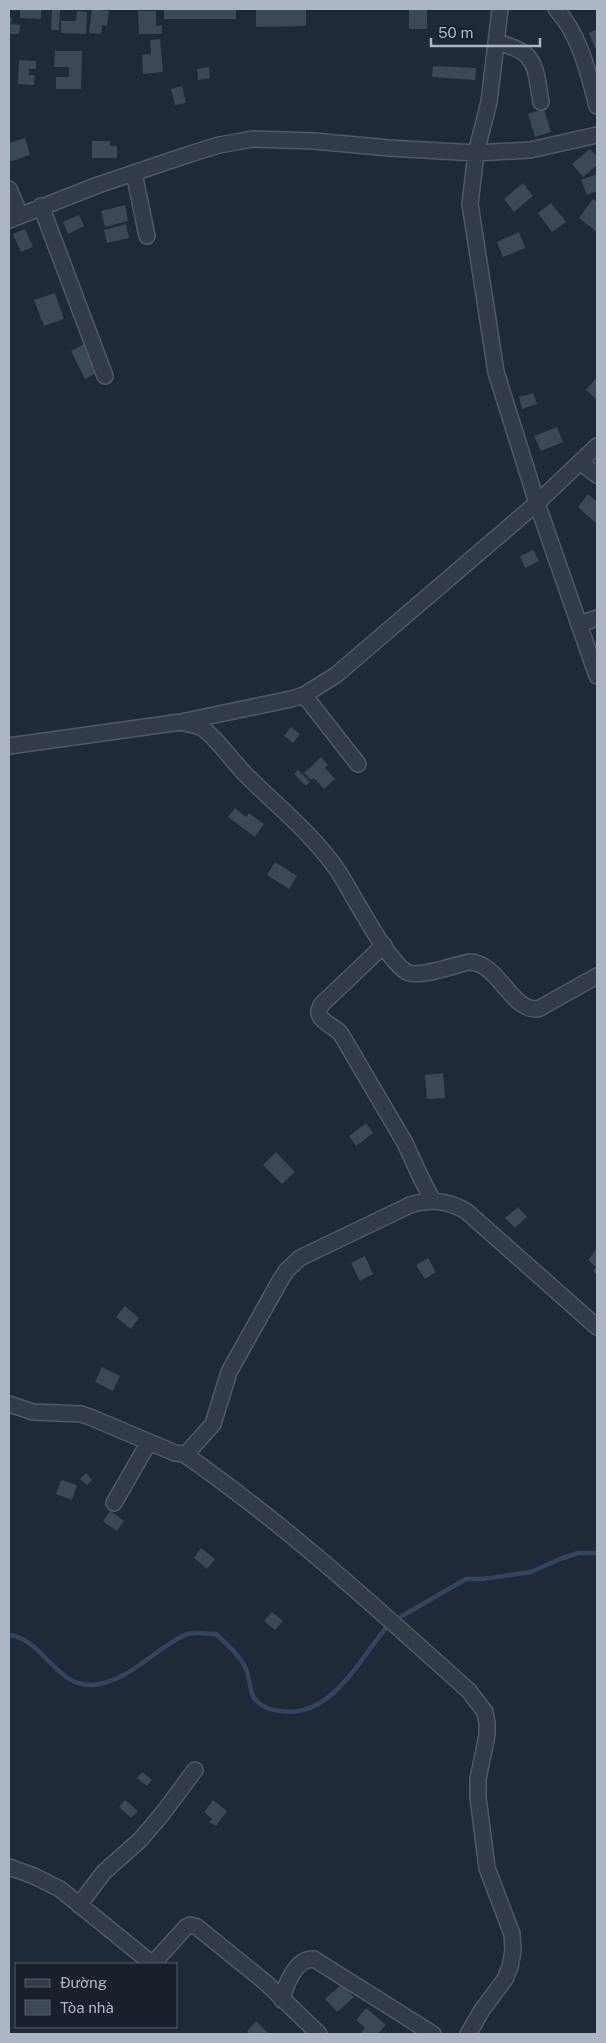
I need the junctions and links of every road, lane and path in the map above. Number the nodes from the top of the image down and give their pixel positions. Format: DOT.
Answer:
graph roads {
  1 [pos="500,9"];
  2 [pos="556,9"];
  3 [pos="496,41"];
  4 [pos="541,102"];
  5 [pos="597,106"];
  6 [pos="597,135"];
  7 [pos="476,153"];
  8 [pos="134,173"];
  9 [pos="9,189"];
  10 [pos="41,206"];
  11 [pos="14,217"];
  12 [pos="147,236"];
  13 [pos="105,376"];
  14 [pos="597,446"];
  15 [pos="580,462"];
  16 [pos="597,475"];
  17 [pos="537,503"];
  18 [pos="597,618"];
  19 [pos="580,624"];
  20 [pos="597,676"];
  21 [pos="304,695"];
  22 [pos="181,722"];
  23 [pos="9,746"];
  24 [pos="358,764"];
  25 [pos="384,945"];
  26 [pos="597,976"];
  27 [pos="434,1200"];
  28 [pos="597,1327"];
  29 [pos="9,1404"];
  30 [pos="149,1442"];
  31 [pos="184,1454"];
  32 [pos="114,1503"];
  33 [pos="195,1770"];
  34 [pos="9,1867"];
  35 [pos="79,1905"];
  36 [pos="282,2000"];
  37 [pos="319,2034"];
  38 [pos="433,2034"];
  39 [pos="468,2034"];
  1 -- 3 [label="street"];
  2 -- 5 [label="street"];
  3 -- 4 [label="street"];
  3 -- 7 [label="street"];
  6 -- 7 [label="street"];
  7 -- 8 [label="street"];
  7 -- 17 [label="street"];
  8 -- 10 [label="street"];
  8 -- 12 [label="street"];
  9 -- 11 [label="street"];
  10 -- 11 [label="street"];
  10 -- 13 [label="street"];
  14 -- 15 [label="street"];
  15 -- 16 [label="street"];
  15 -- 17 [label="street"];
  17 -- 19 [label="street"];
  17 -- 21 [label="street"];
  18 -- 19 [label="street"];
  19 -- 20 [label="street"];
  21 -- 22 [label="street"];
  21 -- 24 [label="street"];
  22 -- 23 [label="street"];
  22 -- 25 [label="street"];
  25 -- 26 [label="street"];
  25 -- 27 [label="street"];
  27 -- 28 [label="street"];
  27 -- 31 [label="street"];
  29 -- 30 [label="street"];
  30 -- 31 [label="street"];
  30 -- 32 [label="street"];
  31 -- 39 [label="street"];
  33 -- 35 [label="street"];
  34 -- 35 [label="street"];
  35 -- 36 [label="street"];
  36 -- 37 [label="street"];
  36 -- 38 [label="street"];
}
